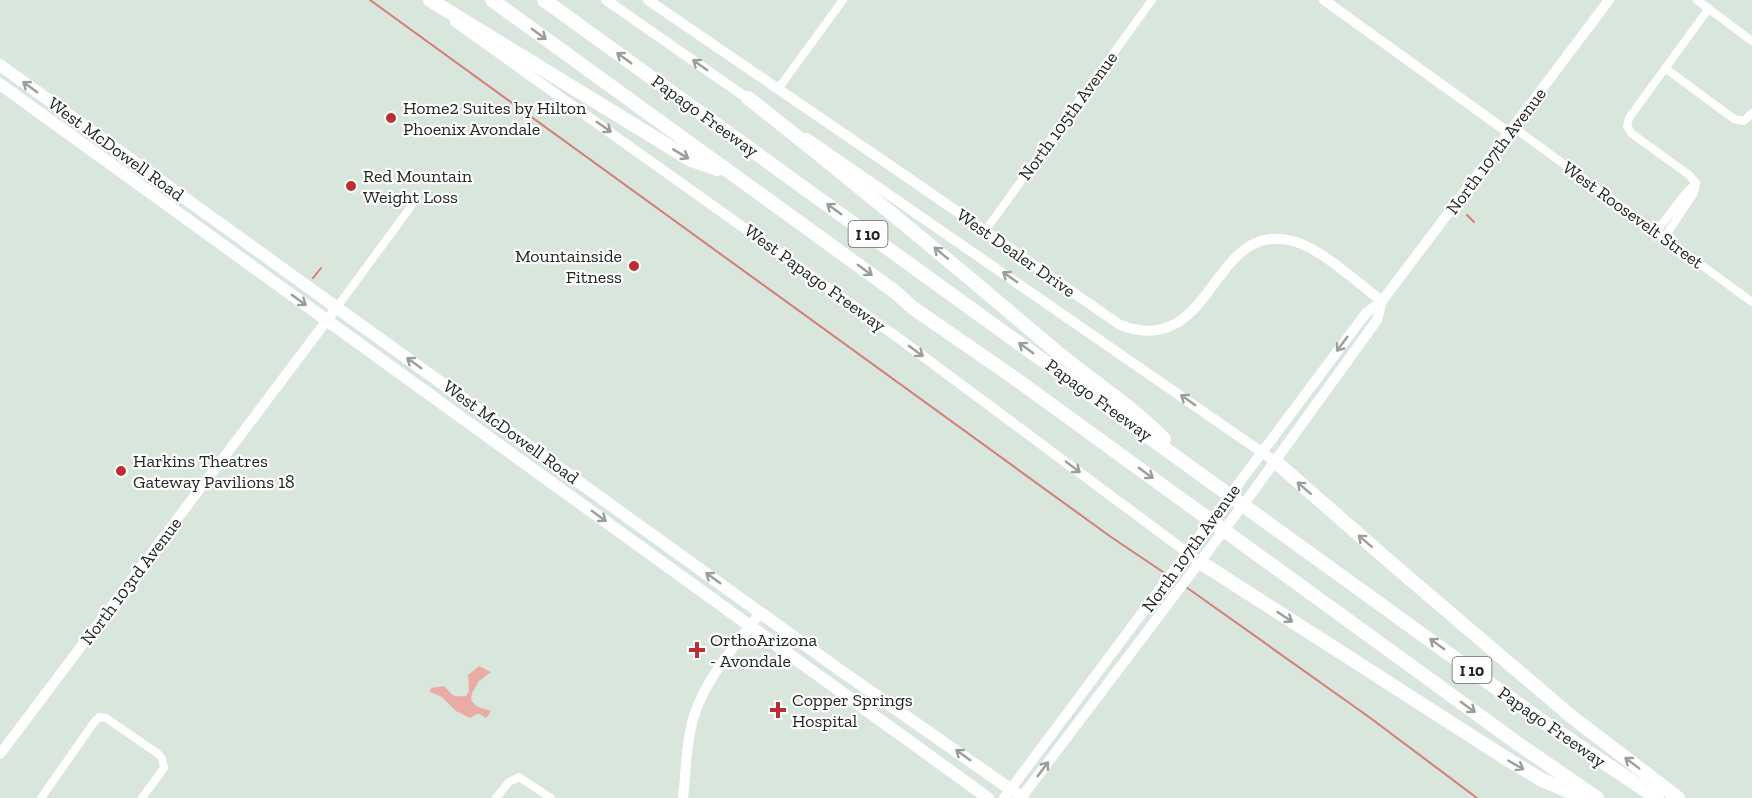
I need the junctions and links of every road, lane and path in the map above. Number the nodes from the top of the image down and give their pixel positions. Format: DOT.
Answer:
graph roads {
  1 [pos="425,0"];
  2 [pos="430,0"];
  3 [pos="492,0"];
  4 [pos="543,0"];
  5 [pos="606,0"];
  6 [pos="648,0"];
  7 [pos="843,0"];
  8 [pos="1152,0"];
  9 [pos="1324,0"];
  10 [pos="1609,0"];
  11 [pos="1697,0"];
  12 [pos="1708,9"];
  13 [pos="1752,40"];
  14 [pos="0,65"];
  15 [pos="1665,68"];
  16 [pos="0,84"];
  17 [pos="778,89"];
  18 [pos="748,98"];
  19 [pos="1752,113"];
  20 [pos="1511,130"];
  21 [pos="732,174"];
  22 [pos="128,176"];
  23 [pos="412,205"];
  24 [pos="217,222"];
  25 [pos="985,231"];
  26 [pos="210,235"];
  27 [pos="1660,235"];
  28 [pos="278,265"];
  29 [pos="1382,302"];
  30 [pos="1752,302"];
  31 [pos="337,307"];
  32 [pos="328,320"];
  33 [pos="1262,451"];
  34 [pos="1276,462"];
  35 [pos="1193,468"];
  36 [pos="1187,552"];
  37 [pos="1200,562"];
  38 [pos="761,612"];
  39 [pos="1139,619"];
  40 [pos="750,626"];
  41 [pos="1092,681"];
  42 [pos="1104,689"];
  43 [pos="1073,729"];
  44 [pos="0,754"];
  45 [pos="1007,794"];
  46 [pos="41,798"];
  47 [pos="142,798"];
  48 [pos="496,798"];
  49 [pos="551,798"];
  50 [pos="683,798"];
  51 [pos="987,798"];
  52 [pos="1022,798"];
  53 [pos="1585,798"];
  54 [pos="1597,798"];
  55 [pos="1657,798"];
  56 [pos="1678,798"];
  1 -- 36 [label="main road, West Papago Freeway, one-way"];
  2 -- 21 [label="highway, one-way"];
  3 -- 21 [label="highway, Papago Freeway / I 10, one-way"];
  35 -- 4 [label="highway, Papago Freeway / I 10, one-way"];
  18 -- 5 [label="main road, one-way"];
  6 -- 17 [label="main road, West Dealer Drive"];
  7 -- 17 [label="street"];
  8 -- 25 [label="street, North 105th Avenue"];
  9 -- 20 [label="main road, West Roosevelt Street"];
  10 -- 20 [label="main road, North 107th Avenue"];
  11 -- 12 [label="street"];
  12 -- 13 [label="street"];
  12 -- 15 [label="street"];
  24 -- 14 [label="main road, West McDowell Road, one-way"];
  15 -- 19 [label="street"];
  15 -- 27 [label="street"];
  16 -- 22 [label="main road, West McDowell Road"];
  17 -- 25 [label="main road, West Dealer Drive"];
  33 -- 18 [label="main road, one-way"];
  35 -- 18 [label="highway, one-way"];
  20 -- 27 [label="street, West Roosevelt Street"];
  20 -- 29 [label="main road, North 107th Avenue"];
  21 -- 54 [label="highway, Papago Freeway / I 10, one-way"];
  22 -- 24 [label="main road"];
  22 -- 26 [label="main road, West McDowell Road"];
  23 -- 31 [label="street, North 103rd Avenue"];
  24 -- 28 [label="main road, West McDowell Road"];
  25 -- 29 [label="main road, West Dealer Drive"];
  26 -- 28 [label="main road"];
  26 -- 32 [label="main road, West McDowell Road, one-way"];
  27 -- 30 [label="street, West Roosevelt Street"];
  28 -- 31 [label="main road, West McDowell Road"];
  29 -- 33 [label="main road, North 107th Avenue, one-way"];
  29 -- 34 [label="main road, North 107th Avenue"];
  31 -- 32 [label="main road, North 103rd Avenue"];
  38 -- 31 [label="main road, West McDowell Road, one-way"];
  32 -- 40 [label="main road, West McDowell Road, one-way"];
  32 -- 44 [label="main road, North 103rd Avenue"];
  33 -- 34 [label="main road"];
  33 -- 36 [label="main road, North 107th Avenue"];
  34 -- 37 [label="main road, North 107th Avenue"];
  56 -- 34 [label="highway, one-way"];
  55 -- 35 [label="highway, Papago Freeway / I 10, one-way"];
  36 -- 37 [label="main road, West Papago Freeway"];
  36 -- 39 [label="main road, North 107th Avenue"];
  37 -- 42 [label="main road, North 107th Avenue"];
  37 -- 53 [label="highway, one-way"];
  38 -- 40 [label="main road"];
  45 -- 38 [label="main road, West McDowell Road, one-way"];
  39 -- 41 [label="main road, North 107th Avenue"];
  39 -- 42 [label="main road"];
  40 -- 50 [label="main road"];
  40 -- 51 [label="main road, West McDowell Road"];
  41 -- 43 [label="main road"];
  41 -- 45 [label="main road, North 107th Avenue"];
  42 -- 43 [label="main road, North 107th Avenue"];
  52 -- 43 [label="main road, North 107th Avenue, one-way"];
  45 -- 52 [label="main road, West McDowell Road"];
  46 -- 47 [label="street"];
  48 -- 49 [label="street"];
}
